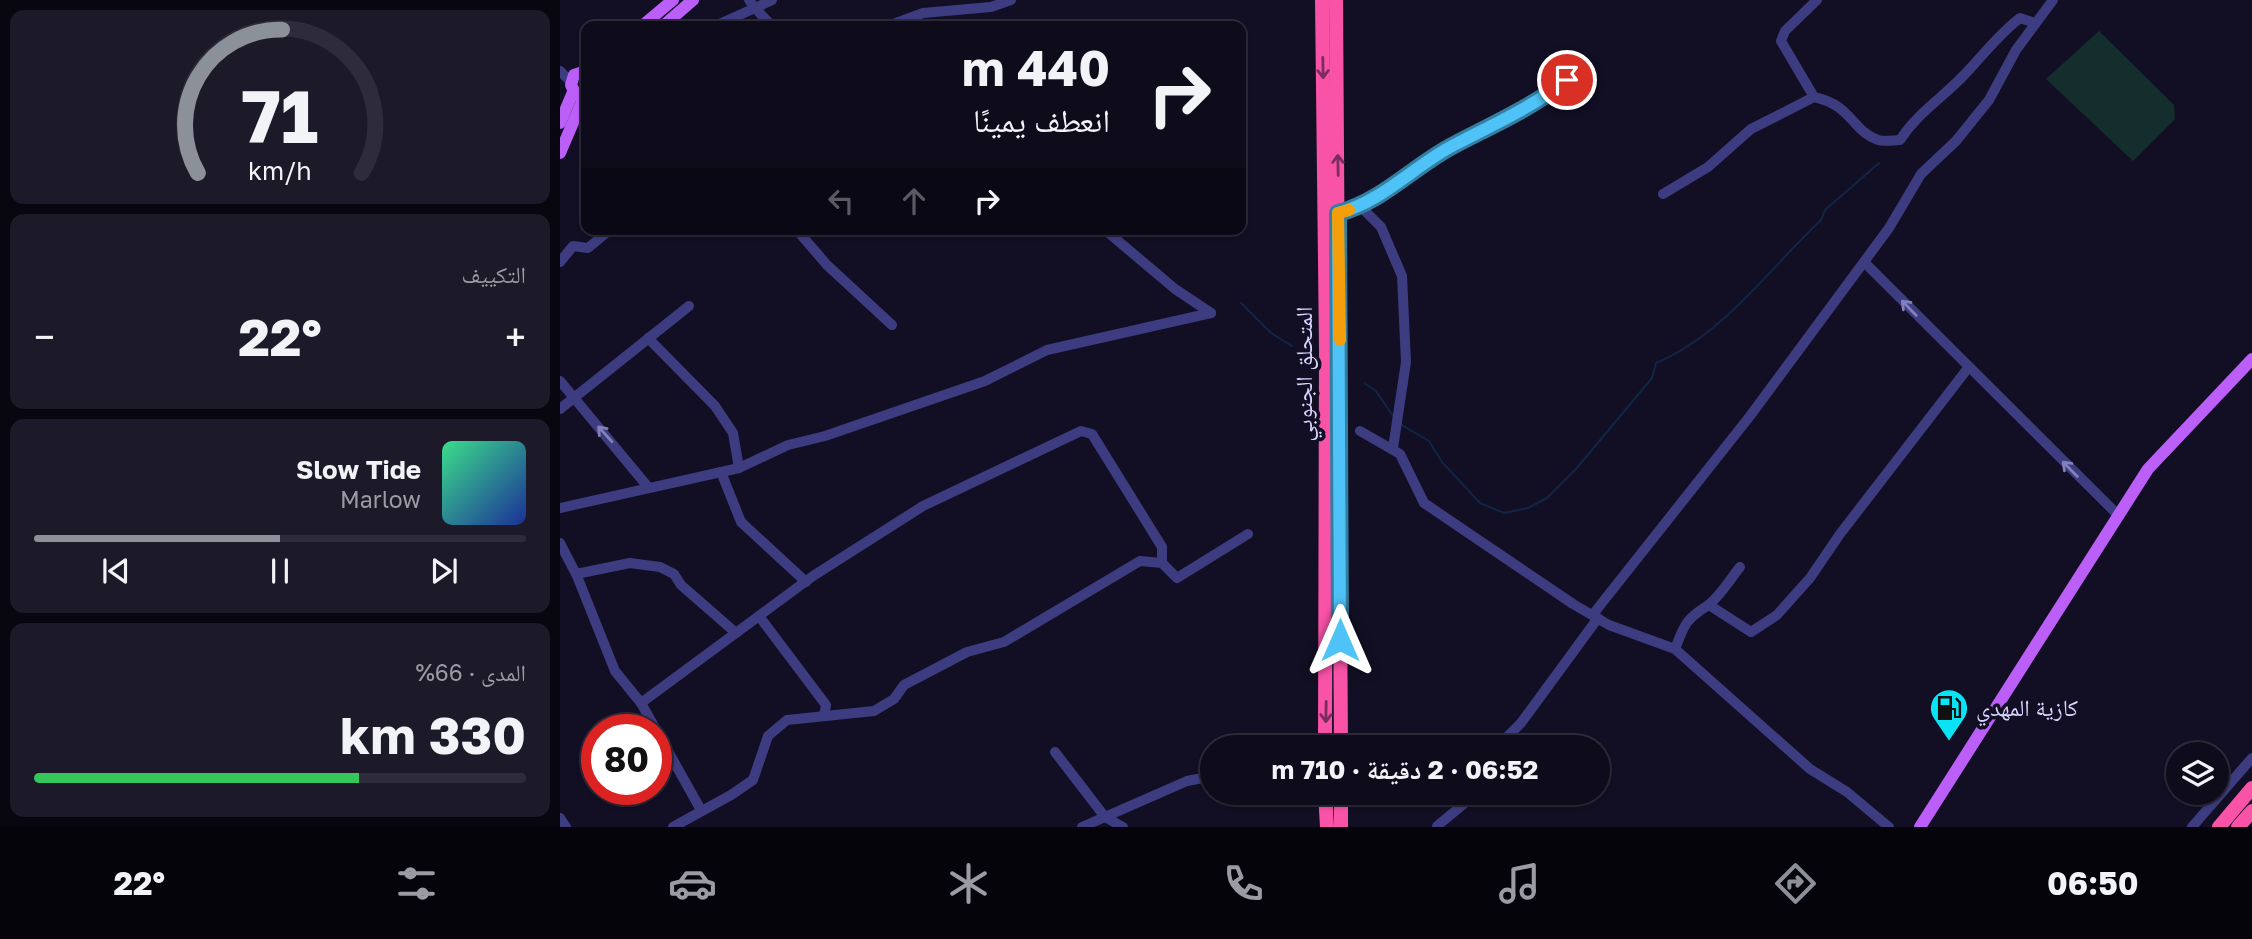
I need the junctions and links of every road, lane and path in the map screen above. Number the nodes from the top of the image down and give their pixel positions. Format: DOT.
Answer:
graph roads {
  1 [pos="673,0"];
  2 [pos="693,0"];
  3 [pos="772,0"];
  4 [pos="1011,0"];
  5 [pos="1322,0"];
  6 [pos="1336,0"];
  7 [pos="1816,0"];
  8 [pos="2053,0"];
  9 [pos="752,4"];
  10 [pos="648,21"];
  11 [pos="669,21"];
  12 [pos="723,21"];
  13 [pos="767,21"];
  14 [pos="901,21"];
  15 [pos="2035,23"];
  16 [pos="560,71"];
  17 [pos="581,72"];
  18 [pos="1567,80"];
  19 [pos="578,95"];
  20 [pos="1814,97"];
  21 [pos="560,123"];
  22 [pos="560,153"];
  23 [pos="1663,194"];
  24 [pos="1360,206"];
  25 [pos="1338,213"];
  26 [pos="604,235"];
  27 [pos="801,235"];
  28 [pos="1111,235"];
  29 [pos="560,262"];
  30 [pos="1864,262"];
  31 [pos="689,306"];
  32 [pos="892,325"];
  33 [pos="648,338"];
  34 [pos="2252,359"];
  35 [pos="1968,368"];
  36 [pos="560,381"];
  37 [pos="574,398"];
  38 [pos="560,409"];
  39 [pos="1360,431"];
  40 [pos="1393,449"];
  41 [pos="739,468"];
  42 [pos="721,472"];
  43 [pos="648,487"];
  44 [pos="560,508"];
  45 [pos="2119,516"];
  46 [pos="1248,534"];
  47 [pos="560,543"];
  48 [pos="1162,563"];
  49 [pos="1740,567"];
  50 [pos="576,574"];
  51 [pos="806,582"];
  52 [pos="1709,605"];
  53 [pos="1596,615"];
  54 [pos="759,616"];
  55 [pos="736,633"];
  56 [pos="1675,649"];
  57 [pos="641,703"];
  58 [pos="824,716"];
  59 [pos="1325,735"];
  60 [pos="1340,735"];
  61 [pos="1509,735"];
  62 [pos="1055,752"];
  63 [pos="2252,758"];
  64 [pos="1200,778"];
  65 [pos="2252,788"];
  66 [pos="1325,805"];
  67 [pos="1341,805"];
  68 [pos="1462,805"];
  69 [pos="701,810"];
  70 [pos="2252,811"];
  71 [pos="1105,817"];
  72 [pos="560,818"];
  73 [pos="1437,826"];
  74 [pos="566,827"];
  75 [pos="673,827"];
  76 [pos="1082,827"];
  77 [pos="1123,827"];
  78 [pos="1326,827"];
  79 [pos="1341,827"];
  80 [pos="1889,827"];
  81 [pos="1920,827"];
  82 [pos="2192,827"];
  83 [pos="2219,827"];
  84 [pos="2238,827"];
  1 -- 10 [label="main road"];
  2 -- 11 [label="main road"];
  3 -- 9 [label="street"];
  4 -- 14 [label="street"];
  5 -- 59 [label="highway, المتحلق الجنوبي, one-way"];
  25 -- 6 [label="highway, المتحلق الجنوبي, one-way"];
  7 -- 20 [label="street"];
  8 -- 15 [label="street"];
  9 -- 12 [label="street"];
  9 -- 13 [label="street"];
  15 -- 20 [label="street"];
  15 -- 30 [label="street"];
  16 -- 19 [label="street"];
  17 -- 19 [label="main road"];
  18 -- 24 [label="street"];
  19 -- 21 [label="main road"];
  19 -- 22 [label="main road"];
  20 -- 23 [label="street"];
  24 -- 25 [label="street"];
  24 -- 40 [label="street"];
  25 -- 60 [label="highway, المتحلق الجنوبي"];
  26 -- 29 [label="street"];
  27 -- 32 [label="street"];
  28 -- 41 [label="street"];
  35 -- 30 [label="street, one-way"];
  30 -- 53 [label="street"];
  31 -- 33 [label="street"];
  33 -- 37 [label="street"];
  33 -- 41 [label="street"];
  34 -- 45 [label="main road"];
  45 -- 35 [label="street, one-way"];
  35 -- 52 [label="street"];
  36 -- 37 [label="street"];
  37 -- 38 [label="street"];
  43 -- 37 [label="street, one-way"];
  39 -- 40 [label="street"];
  40 -- 53 [label="street"];
  41 -- 42 [label="street"];
  42 -- 43 [label="street"];
  42 -- 51 [label="street"];
  43 -- 44 [label="street"];
  45 -- 81 [label="main road"];
  46 -- 48 [label="street"];
  47 -- 50 [label="street"];
  48 -- 51 [label="street"];
  48 -- 58 [label="street"];
  49 -- 52 [label="street"];
  50 -- 55 [label="street"];
  50 -- 57 [label="street"];
  51 -- 54 [label="street"];
  52 -- 56 [label="street"];
  53 -- 56 [label="street"];
  53 -- 61 [label="street"];
  54 -- 55 [label="street"];
  54 -- 58 [label="street"];
  55 -- 57 [label="street"];
  56 -- 80 [label="street"];
  57 -- 69 [label="street"];
  58 -- 69 [label="street"];
  62 -- 71 [label="street"];
  63 -- 82 [label="street"];
  64 -- 71 [label="street"];
  65 -- 83 [label="highway"];
  66 -- 78 [label="highway"];
  67 -- 79 [label="highway"];
  68 -- 73 [label="street"];
  69 -- 75 [label="street"];
  70 -- 84 [label="highway"];
  71 -- 76 [label="street"];
  71 -- 77 [label="street"];
  72 -- 74 [label="street"];
}
